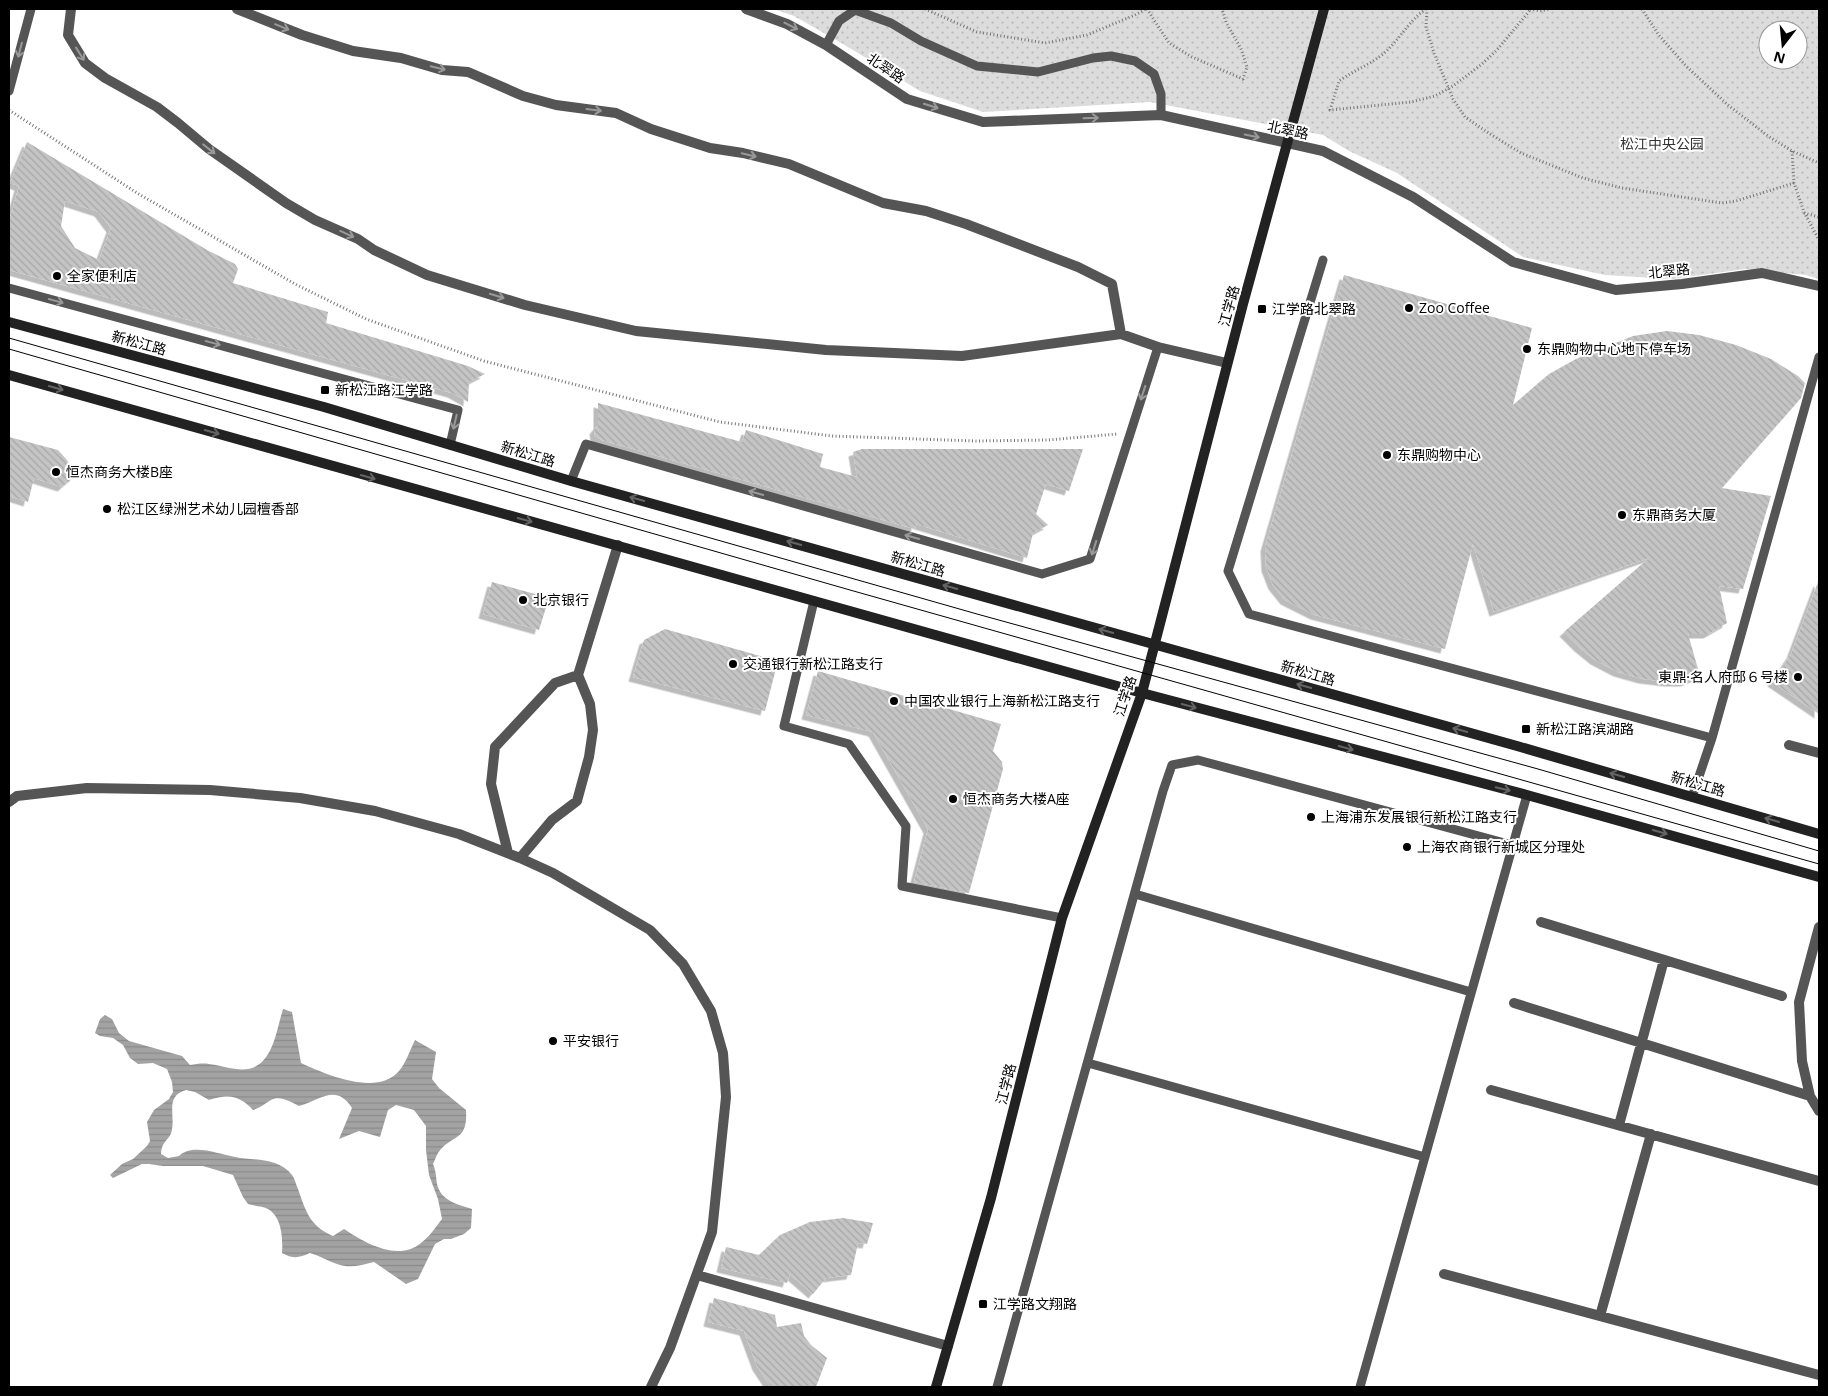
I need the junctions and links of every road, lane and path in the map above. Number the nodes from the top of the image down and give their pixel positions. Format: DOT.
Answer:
graph roads {
  1 [pos="31,9"];
  2 [pos="71,9"];
  3 [pos="236,9"];
  4 [pos="746,9"];
  5 [pos="854,9"];
  6 [pos="925,9"];
  7 [pos="1146,9"];
  8 [pos="1222,9"];
  9 [pos="1324,9"];
  10 [pos="1427,9"];
  11 [pos="1530,9"];
  12 [pos="1549,9"];
  13 [pos="1642,9"];
  14 [pos="826,45"];
  15 [pos="9,91"];
  16 [pos="9,110"];
  17 [pos="1161,115"];
  18 [pos="1286,143"];
  19 [pos="1792,151"];
  20 [pos="1819,163"];
  21 [pos="1794,183"];
  22 [pos="1804,212"];
  23 [pos="1819,217"];
  24 [pos="1819,240"];
  25 [pos="1323,260"];
  26 [pos="1819,286"];
  27 [pos="9,288"];
  28 [pos="9,322"];
  29 [pos="1121,334"];
  30 [pos="1158,346"];
  31 [pos="1819,357"];
  32 [pos="1227,363"];
  33 [pos="9,375"];
  34 [pos="1130,433"];
  35 [pos="450,445"];
  36 [pos="571,481"];
  37 [pos="618,545"];
  38 [pos="814,601"];
  39 [pos="1153,644"];
  40 [pos="578,675"];
  41 [pos="1142,693"];
  42 [pos="1712,738"];
  43 [pos="1789,745"];
  44 [pos="1819,753"];
  45 [pos="1527,795"];
  46 [pos="1692,797"];
  47 [pos="9,802"];
  48 [pos="1819,834"];
  49 [pos="1512,845"];
  50 [pos="508,854"];
  51 [pos="520,858"];
  52 [pos="1819,877"];
  53 [pos="1134,894"];
  54 [pos="1062,918"];
  55 [pos="1541,922"];
  56 [pos="1819,927"];
  57 [pos="1664,960"];
  58 [pos="1471,992"];
  59 [pos="1782,996"];
  60 [pos="1514,1003"];
  61 [pos="1642,1043"];
  62 [pos="1088,1063"];
  63 [pos="1491,1090"];
  64 [pos="1810,1096"];
  65 [pos="1819,1111"];
  66 [pos="1619,1125"];
  67 [pos="1651,1134"];
  68 [pos="1425,1157"];
  69 [pos="1819,1181"];
  70 [pos="1444,1274"];
  71 [pos="697,1275"];
  72 [pos="1600,1316"];
  73 [pos="948,1346"];
  74 [pos="1819,1375"];
  75 [pos="651,1387"];
  76 [pos="936,1387"];
  77 [pos="997,1387"];
  78 [pos="1360,1387"];
  1 -- 15 [label="lane, one-way"];
  2 -- 29 [label="street, one-way"];
  3 -- 29 [label="street, one-way"];
  4 -- 14 [label="street, 北翠路, one-way"];
  5 -- 14 [label="lane"];
  5 -- 17 [label="lane"];
  6 -- 7 [label="path"];
  7 -- 8 [label="path"];
  9 -- 18 [label="main road, 江学路"];
  10 -- 11 [label="path"];
  10 -- 21 [label="path"];
  11 -- 12 [label="path"];
  13 -- 19 [label="path"];
  14 -- 17 [label="street, 北翠路, one-way"];
  16 -- 34 [label="path"];
  17 -- 18 [label="street, 北翠路, one-way"];
  18 -- 26 [label="street, 北翠路"];
  18 -- 32 [label="main road, 江学路"];
  19 -- 20 [label="path"];
  19 -- 21 [label="path"];
  21 -- 22 [label="path"];
  22 -- 23 [label="path"];
  22 -- 24 [label="path"];
  25 -- 42 [label="lane"];
  27 -- 35 [label="lane, one-way"];
  28 -- 35 [label="main road, 新松江路"];
  29 -- 30 [label="street"];
  30 -- 32 [label="street"];
  30 -- 34 [label="lane, one-way"];
  31 -- 42 [label="lane"];
  32 -- 39 [label="main road, 江学路"];
  33 -- 37 [label="main road, one-way"];
  34 -- 36 [label="lane, one-way"];
  35 -- 36 [label="main road, 新松江路"];
  39 -- 36 [label="main road, 新松江路, one-way"];
  37 -- 38 [label="main road"];
  37 -- 40 [label="street"];
  38 -- 41 [label="main road"];
  38 -- 54 [label="lane"];
  39 -- 41 [label="main road, 江学路"];
  46 -- 39 [label="main road, 新松江路, one-way"];
  40 -- 50 [label="street"];
  40 -- 51 [label="street"];
  41 -- 45 [label="main road, one-way"];
  41 -- 54 [label="main road, 江学路"];
  42 -- 46 [label="lane"];
  43 -- 44 [label="street"];
  45 -- 49 [label="lane"];
  45 -- 52 [label="main road, one-way"];
  48 -- 46 [label="main road, 新松江路, one-way"];
  47 -- 50 [label="street"];
  49 -- 53 [label="lane"];
  49 -- 58 [label="lane"];
  50 -- 51 [label="street"];
  51 -- 71 [label="street"];
  53 -- 58 [label="lane"];
  53 -- 62 [label="lane"];
  54 -- 73 [label="main road, 江学路"];
  55 -- 57 [label="street"];
  56 -- 64 [label="street"];
  57 -- 59 [label="street"];
  57 -- 61 [label="street"];
  58 -- 68 [label="lane"];
  60 -- 61 [label="street"];
  61 -- 64 [label="street"];
  61 -- 66 [label="street"];
  62 -- 68 [label="lane"];
  62 -- 77 [label="lane"];
  63 -- 66 [label="street"];
  64 -- 65 [label="street"];
  66 -- 67 [label="street"];
  67 -- 69 [label="street"];
  67 -- 72 [label="street"];
  68 -- 78 [label="lane"];
  70 -- 72 [label="street"];
  71 -- 73 [label="street"];
  71 -- 75 [label="street"];
  72 -- 74 [label="street"];
  73 -- 76 [label="main road, 江学路"];
}
